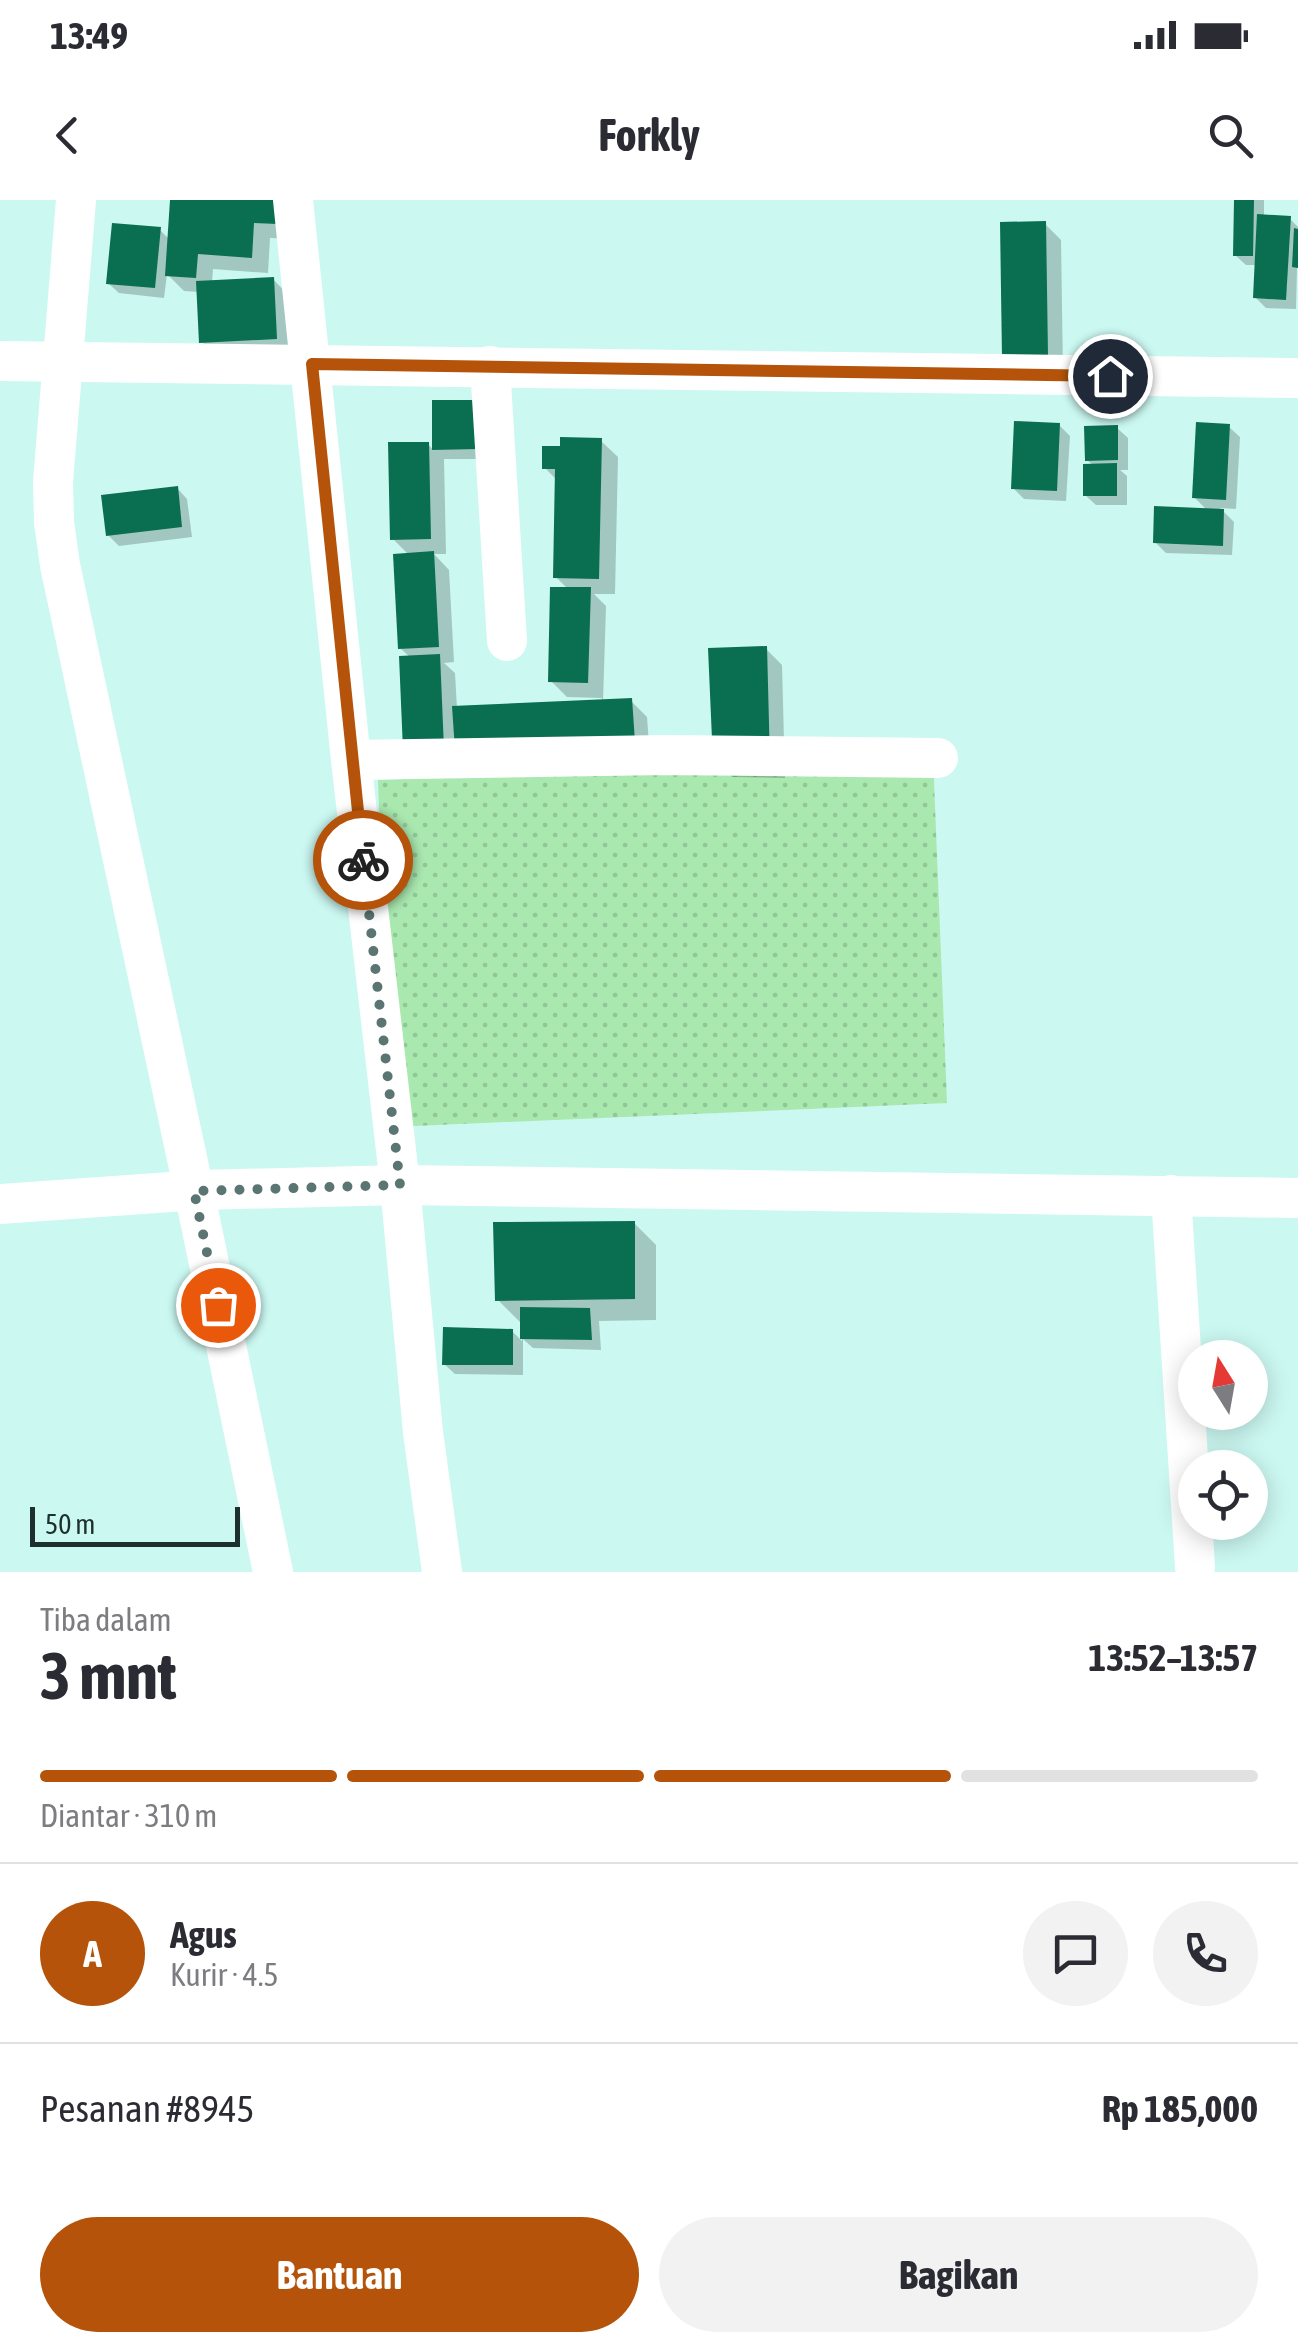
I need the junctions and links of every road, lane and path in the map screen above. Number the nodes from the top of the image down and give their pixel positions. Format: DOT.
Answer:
graph roads {
  1 [pos="76,200"];
  2 [pos="293,200"];
  3 [pos="0,361"];
  4 [pos="75,362"];
  5 [pos="312,364"];
  6 [pos="490,366"];
  7 [pos="1298,378"];
  8 [pos="507,641"];
  9 [pos="938,758"];
  10 [pos="351,760"];
  11 [pos="400,1185"];
  12 [pos="204,1190"];
  13 [pos="1172,1195"];
  14 [pos="1298,1198"];
  15 [pos="0,1204"];
  16 [pos="1195,1567"];
  17 [pos="273,1572"];
  18 [pos="442,1572"];
  1 -- 4 [label="street"];
  2 -- 5 [label="street"];
  3 -- 4 [label="street"];
  4 -- 5 [label="street"];
  4 -- 12 [label="street"];
  5 -- 6 [label="street"];
  5 -- 10 [label="street"];
  6 -- 7 [label="street"];
  6 -- 8 [label="street"];
  9 -- 10 [label="street"];
  10 -- 11 [label="street"];
  11 -- 12 [label="street"];
  11 -- 13 [label="street"];
  11 -- 18 [label="street"];
  12 -- 15 [label="street"];
  12 -- 17 [label="street"];
  13 -- 14 [label="street"];
  13 -- 16 [label="street"];
}
